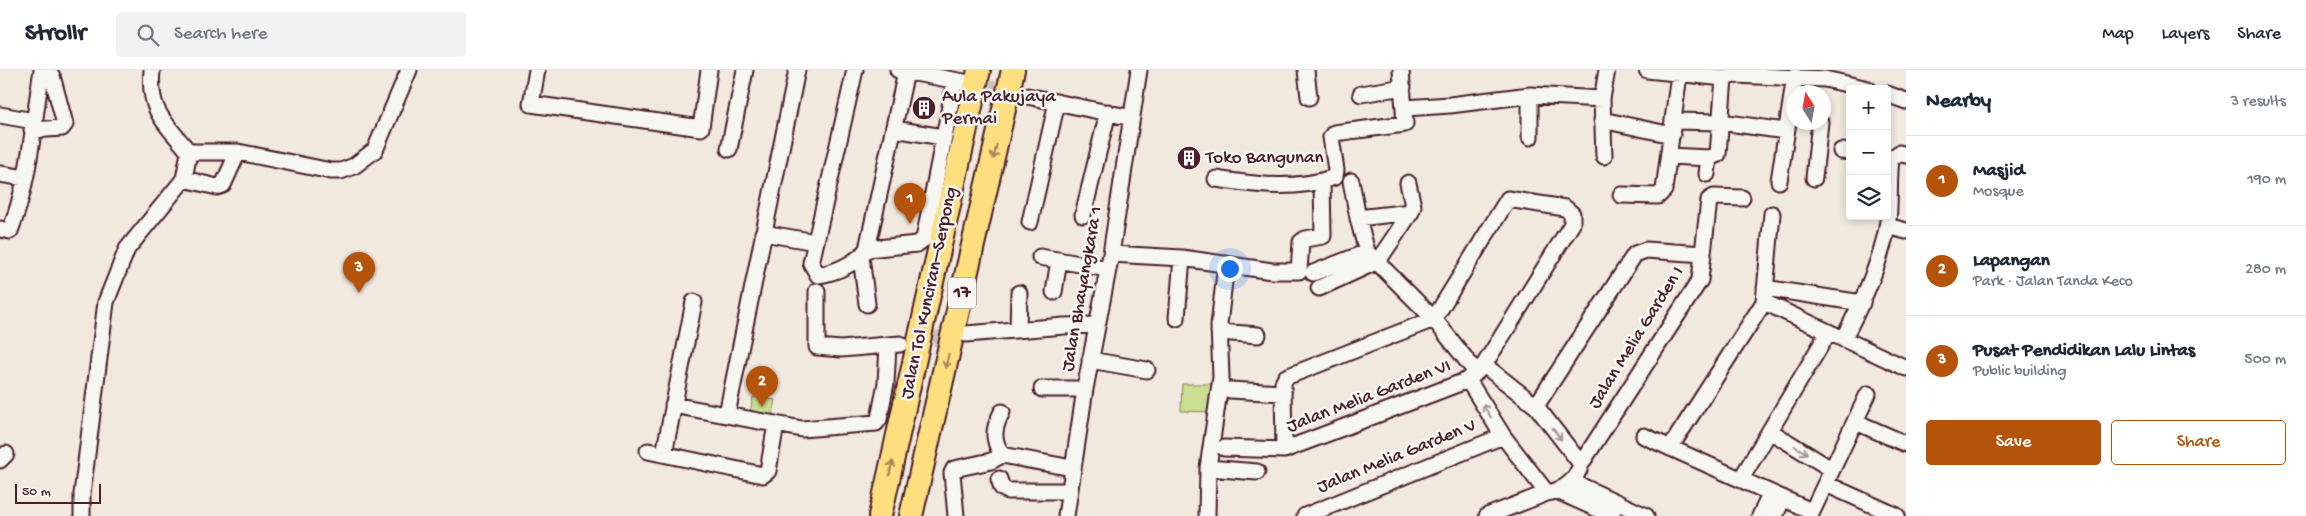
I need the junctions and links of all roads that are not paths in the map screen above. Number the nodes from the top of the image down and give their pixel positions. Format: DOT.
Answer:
graph roads {
  1 [pos="43,70"];
  2 [pos="152,70"];
  3 [pos="409,70"];
  4 [pos="537,70"];
  5 [pos="708,70"];
  6 [pos="745,70"];
  7 [pos="797,70"];
  8 [pos="855,70"];
  9 [pos="1014,70"];
  10 [pos="1139,70"];
  11 [pos="1306,70"];
  12 [pos="1401,70"];
  13 [pos="1607,70"];
  14 [pos="1647,70"];
  15 [pos="902,71"];
  16 [pos="922,72"];
  17 [pos="1679,74"];
  18 [pos="1730,74"];
  19 [pos="1795,76"];
  20 [pos="967,78"];
  21 [pos="1821,85"];
  22 [pos="1831,86"];
  23 [pos="1403,87"];
  24 [pos="1846,88"];
  25 [pos="1361,94"];
  26 [pos="1530,95"];
  27 [pos="1891,95"];
  28 [pos="1027,96"];
  29 [pos="1309,96"];
  30 [pos="1602,99"];
  31 [pos="1906,101"];
  32 [pos="1057,102"];
  33 [pos="1405,108"];
  34 [pos="1108,112"];
  35 [pos="0,115"];
  36 [pos="1132,118"];
  37 [pos="1602,120"];
  38 [pos="1721,122"];
  39 [pos="33,126"];
  40 [pos="1673,128"];
  41 [pos="894,129"];
  42 [pos="1819,130"];
  43 [pos="1786,131"];
  44 [pos="943,137"];
  45 [pos="1530,137"];
  46 [pos="729,149"];
  47 [pos="189,152"];
  48 [pos="238,152"];
  49 [pos="1604,156"];
  50 [pos="1669,156"];
  51 [pos="1900,156"];
  52 [pos="1709,158"];
  53 [pos="0,174"];
  54 [pos="1707,174"];
  55 [pos="25,178"];
  56 [pos="1216,178"];
  57 [pos="1814,178"];
  58 [pos="184,179"];
  59 [pos="1351,181"];
  60 [pos="1779,181"];
  61 [pos="1322,182"];
  62 [pos="1408,183"];
  63 [pos="1621,195"];
  64 [pos="1742,198"];
  65 [pos="1412,212"];
  66 [pos="1772,214"];
  67 [pos="1083,215"];
  68 [pos="1358,218"];
  69 [pos="1030,222"];
  70 [pos="1887,226"];
  71 [pos="0,229"];
  72 [pos="1906,231"];
  73 [pos="764,233"];
  74 [pos="816,242"];
  75 [pos="864,253"];
  76 [pos="1703,254"];
  77 [pos="1372,256"];
  78 [pos="1040,257"];
  79 [pos="1182,258"];
  80 [pos="1059,260"];
  81 [pos="1110,261"];
  82 [pos="1226,264"];
  83 [pos="1313,273"];
  84 [pos="1320,288"];
  85 [pos="817,291"];
  86 [pos="1054,292"];
  87 [pos="1019,293"];
  88 [pos="1765,295"];
  89 [pos="694,302"];
  90 [pos="1862,302"];
  91 [pos="867,304"];
  92 [pos="1177,318"];
  93 [pos="1434,319"];
  94 [pos="1097,325"];
  95 [pos="1018,330"];
  96 [pos="1220,332"];
  97 [pos="1828,333"];
  98 [pos="966,334"];
  99 [pos="1258,335"];
  100 [pos="1843,339"];
  101 [pos="1090,360"];
  102 [pos="1906,368"];
  103 [pos="1147,370"];
  104 [pos="1476,373"];
  105 [pos="1085,389"];
  106 [pos="1042,390"];
  107 [pos="1230,390"];
  108 [pos="1283,393"];
  109 [pos="1868,394"];
  110 [pos="673,405"];
  111 [pos="1536,406"];
  112 [pos="1002,412"];
  113 [pos="728,414"];
  114 [pos="1856,422"];
  115 [pos="776,424"];
  116 [pos="1770,431"];
  117 [pos="1503,436"];
  118 [pos="1644,436"];
  119 [pos="1906,444"];
  120 [pos="1224,448"];
  121 [pos="1670,448"];
  122 [pos="1284,450"];
  123 [pos="648,451"];
  124 [pos="664,454"];
  125 [pos="1002,454"];
  126 [pos="1581,464"];
  127 [pos="1072,468"];
  128 [pos="1208,468"];
  129 [pos="1257,472"];
  130 [pos="1829,476"];
  131 [pos="999,479"];
  132 [pos="1740,479"];
  133 [pos="1573,482"];
  134 [pos="1069,491"];
  135 [pos="1552,492"];
  136 [pos="1777,495"];
  137 [pos="1331,512"];
  138 [pos="1810,513"];
  139 [pos="82,516"];
  140 [pos="880,516"];
  141 [pos="911,516"];
  142 [pos="956,516"];
  143 [pos="1066,516"];
  144 [pos="1207,516"];
  145 [pos="1306,516"];
  146 [pos="1487,516"];
  147 [pos="1613,516"];
  148 [pos="1646,516"];
  149 [pos="1760,516"];
  150 [pos="1775,516"];
  151 [pos="1897,516"];
  1 -- 39 [label="street"];
  1 -- 39 [label="street"];
  2 -- 47 [label="street"];
  3 -- 48 [label="street"];
  4 -- 5 [label="street"];
  6 -- 46 [label="street"];
  7 -- 73 [label="street"];
  8 -- 74 [label="street"];
  9 -- 141 [label="highway, Jalan Tol Kunciran–Serpong / 17, one-way"];
  10 -- 36 [label="street, Jalan Bhayangkara 1"];
  11 -- 29 [label="street"];
  12 -- 23 [label="street"];
  13 -- 30 [label="street"];
  14 -- 17 [label="street"];
  15 -- 16 [label="street"];
  15 -- 41 [label="street"];
  16 -- 20 [label="street"];
  17 -- 18 [label="street"];
  17 -- 40 [label="street"];
  18 -- 19 [label="street"];
  18 -- 38 [label="street"];
  19 -- 21 [label="street"];
  19 -- 43 [label="street"];
  20 -- 44 [label="street"];
  140 -- 20 [label="highway, Jalan Tol Kunciran–Serpong / 17, one-way"];
  22 -- 24 [label="street"];
  23 -- 25 [label="street"];
  23 -- 33 [label="street"];
  26 -- 30 [label="street"];
  26 -- 33 [label="street"];
  26 -- 45 [label="street"];
  27 -- 31 [label="street"];
  28 -- 32 [label="street"];
  30 -- 37 [label="street"];
  32 -- 34 [label="street"];
  32 -- 69 [label="street"];
  33 -- 61 [label="street"];
  34 -- 36 [label="street"];
  34 -- 67 [label="street"];
  35 -- 39 [label="street"];
  36 -- 81 [label="street, Jalan Bhayangkara 1"];
  37 -- 40 [label="street"];
  37 -- 49 [label="street"];
  38 -- 40 [label="street"];
  38 -- 43 [label="street"];
  38 -- 52 [label="street"];
  39 -- 55 [label="street"];
  40 -- 50 [label="street"];
  41 -- 44 [label="street"];
  41 -- 75 [label="street"];
  42 -- 57 [label="street"];
  43 -- 60 [label="street"];
  44 -- 75 [label="street"];
  47 -- 48 [label="street"];
  47 -- 58 [label="street"];
  48 -- 58 [label="street"];
  50 -- 52 [label="street"];
  50 -- 63 [label="street"];
  51 -- 70 [label="street"];
  52 -- 54 [label="street"];
  53 -- 55 [label="street"];
  55 -- 71 [label="street"];
  56 -- 61 [label="street"];
  58 -- 139 [label="street"];
  59 -- 68 [label="street"];
  61 -- 82 [label="street"];
  62 -- 65 [label="street"];
  64 -- 76 [label="street, Jalan Melia Garden I"];
  65 -- 68 [label="street"];
  65 -- 77 [label="street"];
  66 -- 88 [label="street"];
  68 -- 77 [label="street"];
  70 -- 72 [label="street"];
  70 -- 90 [label="street"];
  73 -- 74 [label="street"];
  73 -- 113 [label="street"];
  74 -- 75 [label="street"];
  75 -- 91 [label="street"];
  76 -- 111 [label="street"];
  76 -- 126 [label="street, Jalan Melia Garden I"];
  77 -- 83 [label="street"];
  77 -- 84 [label="street"];
  77 -- 93 [label="street"];
  78 -- 80 [label="street"];
  79 -- 81 [label="street"];
  79 -- 82 [label="street"];
  79 -- 92 [label="street"];
  80 -- 81 [label="street"];
  80 -- 86 [label="street"];
  81 -- 94 [label="street, Jalan Bhayangkara 1"];
  82 -- 96 [label="street"];
  85 -- 115 [label="street"];
  87 -- 95 [label="street"];
  88 -- 90 [label="street"];
  88 -- 97 [label="street"];
  88 -- 121 [label="street"];
  89 -- 110 [label="street"];
  90 -- 100 [label="street"];
  93 -- 104 [label="street"];
  93 -- 104 [label="street"];
  93 -- 108 [label="street"];
  94 -- 95 [label="street"];
  94 -- 101 [label="street, Jalan Bhayangkara 1"];
  95 -- 98 [label="street"];
  96 -- 99 [label="street"];
  96 -- 128 [label="street"];
  97 -- 100 [label="street"];
  97 -- 116 [label="street"];
  100 -- 102 [label="street"];
  101 -- 103 [label="street"];
  101 -- 105 [label="street, Jalan Bhayangkara 1"];
  104 -- 111 [label="street"];
  117 -- 104 [label="street, one-way"];
  104 -- 122 [label="street, Jalan Melia Garden VI"];
  105 -- 106 [label="street"];
  105 -- 127 [label="street, Jalan Bhayangkara 1"];
  107 -- 108 [label="street"];
  108 -- 122 [label="street"];
  109 -- 114 [label="street"];
  110 -- 113 [label="street"];
  110 -- 124 [label="street"];
  111 -- 126 [label="street, one-way"];
  112 -- 125 [label="street"];
  113 -- 115 [label="street"];
  114 -- 119 [label="street"];
  114 -- 130 [label="street"];
  115 -- 124 [label="street"];
  116 -- 130 [label="street, one-way"];
  116 -- 132 [label="street"];
  117 -- 135 [label="street"];
  117 -- 137 [label="street, Jalan Melia Garden V"];
  118 -- 121 [label="street"];
  120 -- 122 [label="street, Jalan Melia Garden VI"];
  121 -- 132 [label="street"];
  123 -- 124 [label="street"];
  125 -- 127 [label="street"];
  125 -- 142 [label="street"];
  126 -- 133 [label="street, Jalan Melia Garden I"];
  127 -- 134 [label="street, Jalan Bhayangkara 1"];
  128 -- 129 [label="street"];
  128 -- 144 [label="street"];
  130 -- 138 [label="street"];
  130 -- 151 [label="street"];
  131 -- 134 [label="street"];
  132 -- 136 [label="street"];
  133 -- 135 [label="street"];
  133 -- 148 [label="street"];
  134 -- 143 [label="street, Jalan Bhayangkara 1"];
  135 -- 146 [label="street"];
  135 -- 147 [label="street"];
  136 -- 138 [label="street"];
  136 -- 149 [label="street"];
  136 -- 150 [label="street"];
  137 -- 145 [label="street, Jalan Melia Garden V"];
}
